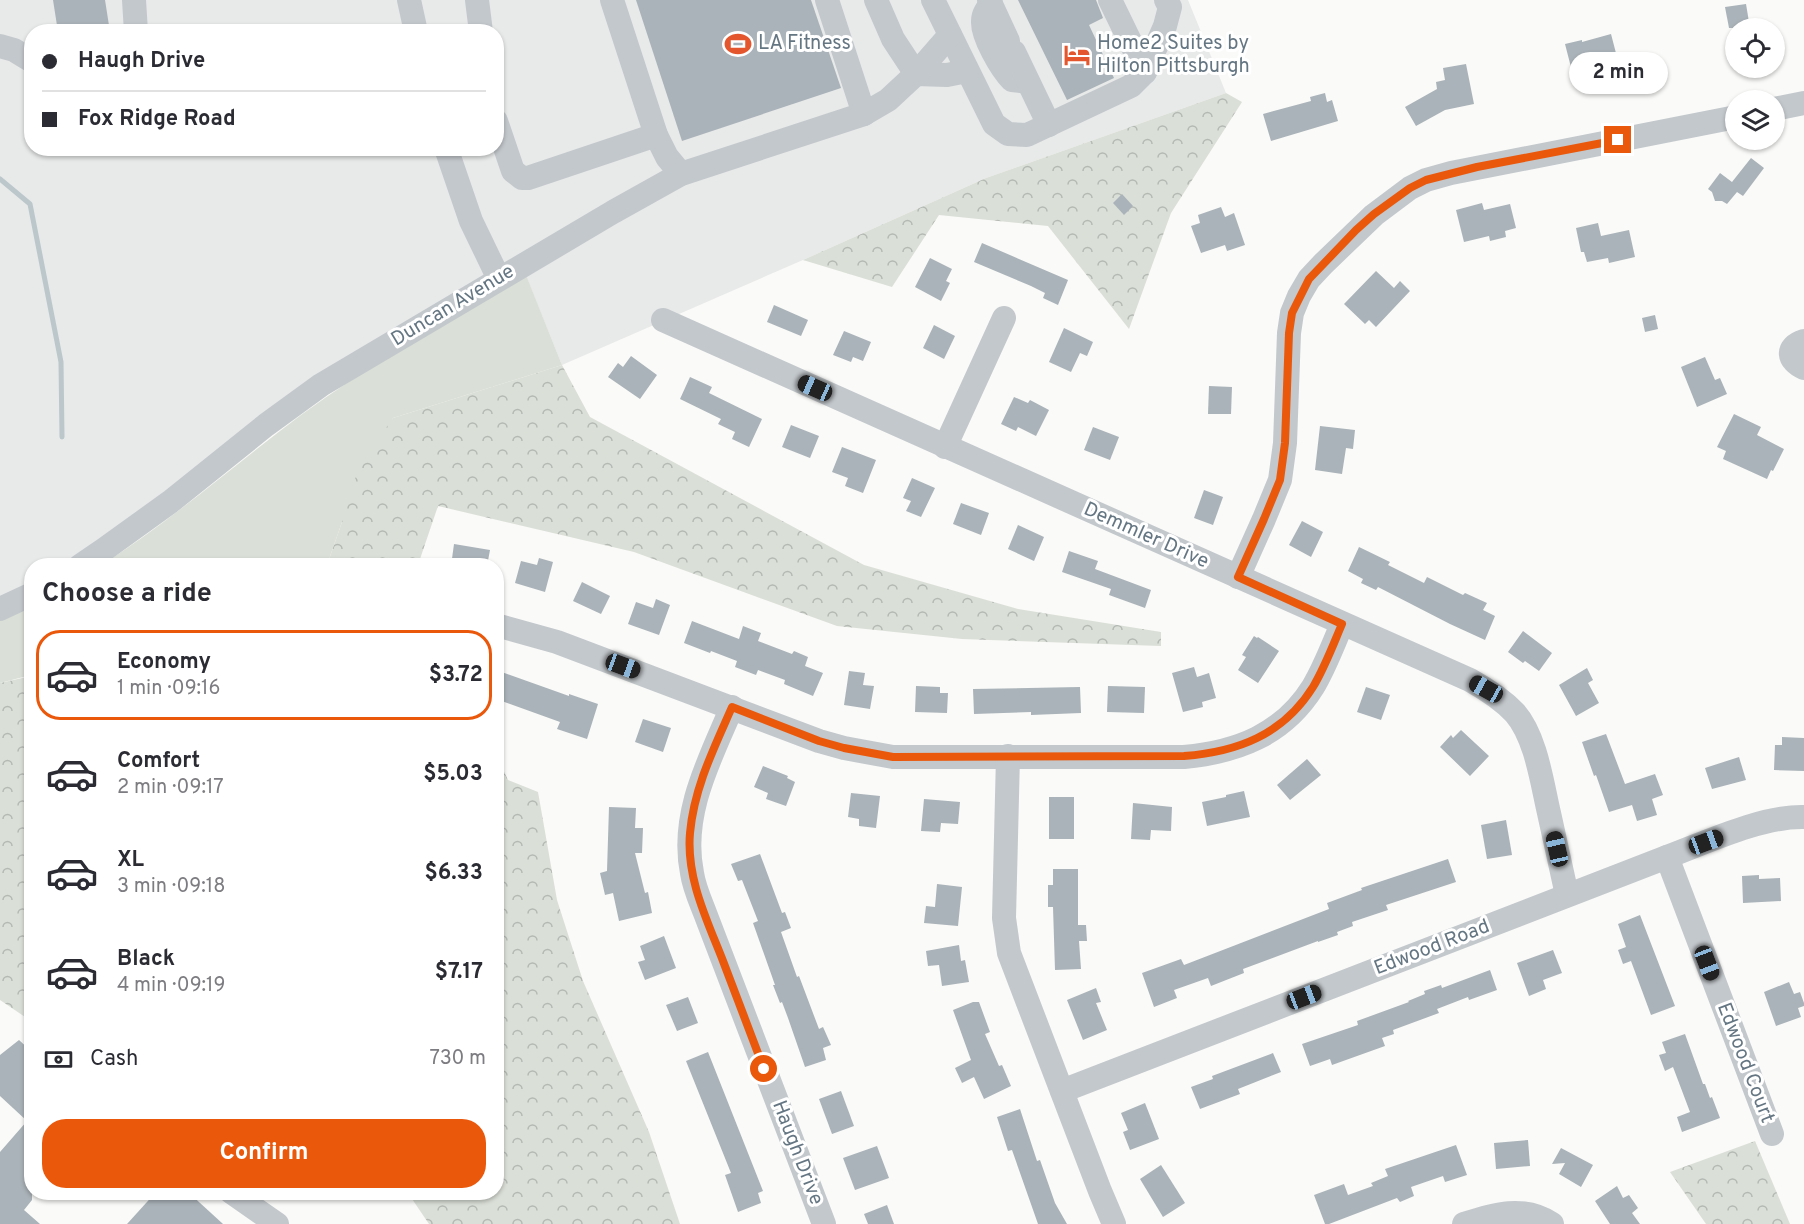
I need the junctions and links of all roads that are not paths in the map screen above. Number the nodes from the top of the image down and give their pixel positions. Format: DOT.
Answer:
graph roads {
  1 [pos="134,0"];
  2 [pos="409,0"];
  3 [pos="477,0"];
  4 [pos="612,0"];
  5 [pos="826,0"];
  6 [pos="876,0"];
  7 [pos="933,0"];
  8 [pos="1110,0"];
  9 [pos="1166,0"];
  10 [pos="990,2"];
  11 [pos="136,24"];
  12 [pos="414,24"];
  13 [pos="480,24"];
  14 [pos="950,35"];
  15 [pos="0,46"];
  16 [pos="24,56"];
  17 [pos="967,71"];
  18 [pos="1145,72"];
  19 [pos="916,74"];
  20 [pos="1028,82"];
  21 [pos="1804,103"];
  22 [pos="1785,107"];
  23 [pos="864,114"];
  24 [pos="1725,119"];
  25 [pos="1049,125"];
  26 [pos="656,135"];
  27 [pos="504,145"];
  28 [pos="449,156"];
  29 [pos="681,174"];
  30 [pos="499,279"];
  31 [pos="1004,318"];
  32 [pos="663,320"];
  33 [pos="1804,341"];
  34 [pos="1804,368"];
  35 [pos="945,447"];
  36 [pos="92,558"];
  37 [pos="1238,577"];
  38 [pos="24,598"];
  39 [pos="0,609"];
  40 [pos="1342,624"];
  41 [pos="504,627"];
  42 [pos="732,707"];
  43 [pos="1008,756"];
  44 [pos="1804,817"];
  45 [pos="1667,856"];
  46 [pos="1567,895"];
  47 [pos="1062,1091"];
  48 [pos="1772,1134"];
  49 [pos="242,1200"];
  50 [pos="277,1224"];
  51 [pos="824,1224"];
  52 [pos="1114,1224"];
  53 [pos="1464,1224"];
  54 [pos="1552,1224"];
  1 -- 11 [label="street"];
  2 -- 12 [label="street"];
  3 -- 13 [label="street"];
  4 -- 26 [label="street"];
  5 -- 23 [label="street"];
  6 -- 19 [label="street"];
  7 -- 14 [label="street"];
  8 -- 18 [label="street"];
  9 -- 18 [label="street"];
  10 -- 20 [label="street"];
  10 -- 20 [label="street"];
  14 -- 17 [label="street"];
  14 -- 19 [label="street, Duncan Avenue"];
  15 -- 16 [label="street"];
  17 -- 19 [label="street"];
  17 -- 25 [label="street"];
  18 -- 25 [label="street"];
  19 -- 23 [label="street, Duncan Avenue"];
  20 -- 25 [label="street"];
  21 -- 22 [label="street"];
  23 -- 29 [label="street, Duncan Avenue"];
  24 -- 37 [label="street"];
  26 -- 27 [label="street"];
  26 -- 29 [label="street"];
  28 -- 30 [label="street"];
  29 -- 30 [label="street, Duncan Avenue"];
  30 -- 36 [label="street, Duncan Avenue"];
  31 -- 35 [label="street"];
  32 -- 35 [label="street, Demmler Drive"];
  33 -- 34 [label="street"];
  35 -- 37 [label="street, Demmler Drive"];
  37 -- 40 [label="street, Demmler Drive"];
  38 -- 39 [label="street"];
  40 -- 43 [label="street"];
  40 -- 46 [label="street, Demmler Drive"];
  41 -- 42 [label="street"];
  42 -- 43 [label="street"];
  42 -- 51 [label="street, Haugh Drive"];
  43 -- 47 [label="street"];
  44 -- 45 [label="street, Edwood Road"];
  45 -- 46 [label="street, Edwood Road"];
  45 -- 48 [label="street, Edwood Court"];
  46 -- 47 [label="street, Edwood Road"];
  47 -- 52 [label="street"];
  49 -- 50 [label="street"];
  53 -- 54 [label="street"];
}
